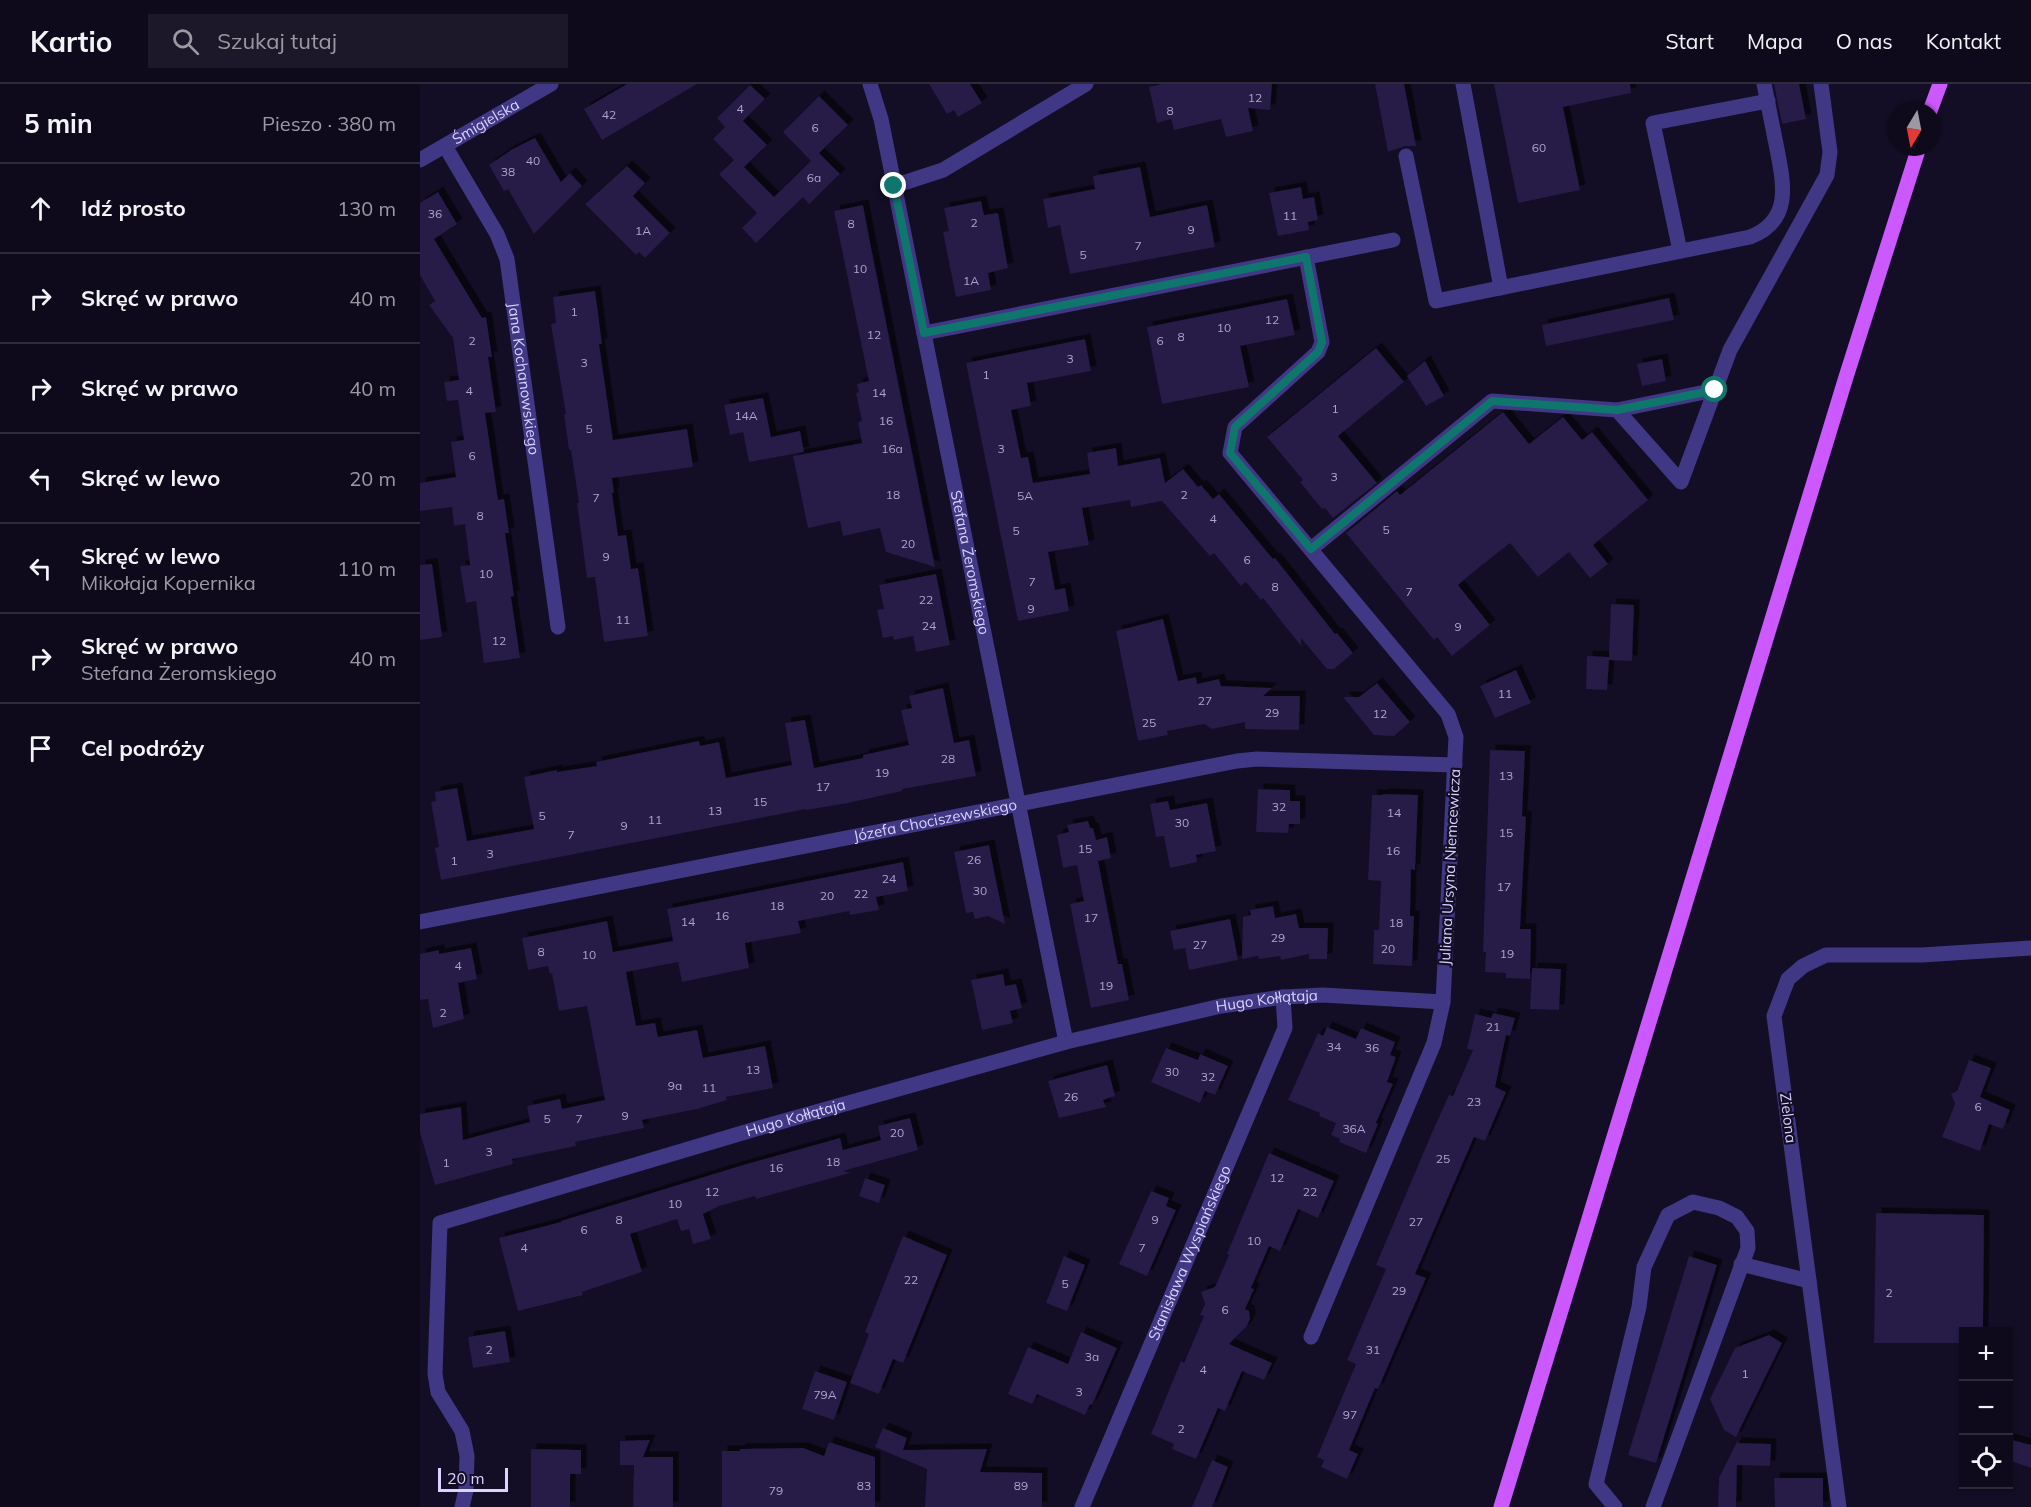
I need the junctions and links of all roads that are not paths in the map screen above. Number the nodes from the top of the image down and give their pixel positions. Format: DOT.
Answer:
graph roads {
  1 [pos="551,84"];
  2 [pos="870,84"];
  3 [pos="1086,84"];
  4 [pos="1463,84"];
  5 [pos="1764,84"];
  6 [pos="1821,84"];
  7 [pos="1940,84"];
  8 [pos="1768,101"];
  9 [pos="1933,102"];
  10 [pos="445,146"];
  11 [pos="1406,156"];
  12 [pos="1916,156"];
  13 [pos="420,160"];
  14 [pos="894,186"];
  15 [pos="1393,240"];
  16 [pos="1680,251"];
  17 [pos="1306,257"];
  18 [pos="1501,288"];
  19 [pos="924,333"];
  20 [pos="1715,390"];
  21 [pos="1617,410"];
  22 [pos="1311,549"];
  23 [pos="558,627"];
  24 [pos="1455,765"];
  25 [pos="1018,805"];
  26 [pos="420,922"];
  27 [pos="2031,948"];
  28 [pos="1283,996"];
  29 [pos="1443,1002"];
  30 [pos="1066,1042"];
  31 [pos="1741,1264"];
  32 [pos="1809,1281"];
  33 [pos="1311,1336"];
  34 [pos="462,1507"];
  35 [pos="1082,1507"];
  36 [pos="1501,1507"];
  37 [pos="1615,1507"];
  38 [pos="1653,1507"];
  39 [pos="1839,1507"];
  1 -- 10 [label="street, Śmigielska"];
  2 -- 14 [label="street, Stefana Żeromskiego"];
  3 -- 14 [label="street"];
  4 -- 18 [label="street"];
  5 -- 8 [label="street"];
  6 -- 20 [label="street"];
  7 -- 9 [label="main road"];
  8 -- 16 [label="street"];
  8 -- 16 [label="street"];
  10 -- 13 [label="street, Śmigielska"];
  10 -- 23 [label="street, Jana Kochanowskiego"];
  11 -- 18 [label="street"];
  12 -- 36 [label="main road"];
  14 -- 19 [label="street, Stefana Żeromskiego"];
  15 -- 17 [label="street"];
  16 -- 18 [label="street"];
  17 -- 19 [label="street"];
  17 -- 22 [label="street, Juliana Ursyna Niemcewicza"];
  19 -- 25 [label="street, Stefana Żeromskiego"];
  20 -- 21 [label="street"];
  20 -- 21 [label="street"];
  21 -- 22 [label="street"];
  22 -- 24 [label="street, Juliana Ursyna Niemcewicza"];
  24 -- 25 [label="street, Józefa Chociszewskiego"];
  24 -- 29 [label="street, Juliana Ursyna Niemcewicza"];
  25 -- 26 [label="street, Józefa Chociszewskiego"];
  25 -- 30 [label="street, Stefana Żeromskiego"];
  27 -- 32 [label="street, Zielona"];
  28 -- 29 [label="street, Hugo Kołłątaja"];
  28 -- 30 [label="street, Hugo Kołłątaja"];
  28 -- 35 [label="street, Stanisława Wyspiańskiego"];
  29 -- 33 [label="street, Juliana Ursyna Niemcewicza"];
  30 -- 34 [label="street, Hugo Kołłątaja"];
  31 -- 32 [label="street"];
  31 -- 37 [label="street"];
  31 -- 38 [label="street"];
  32 -- 39 [label="street, Zielona"];
}
